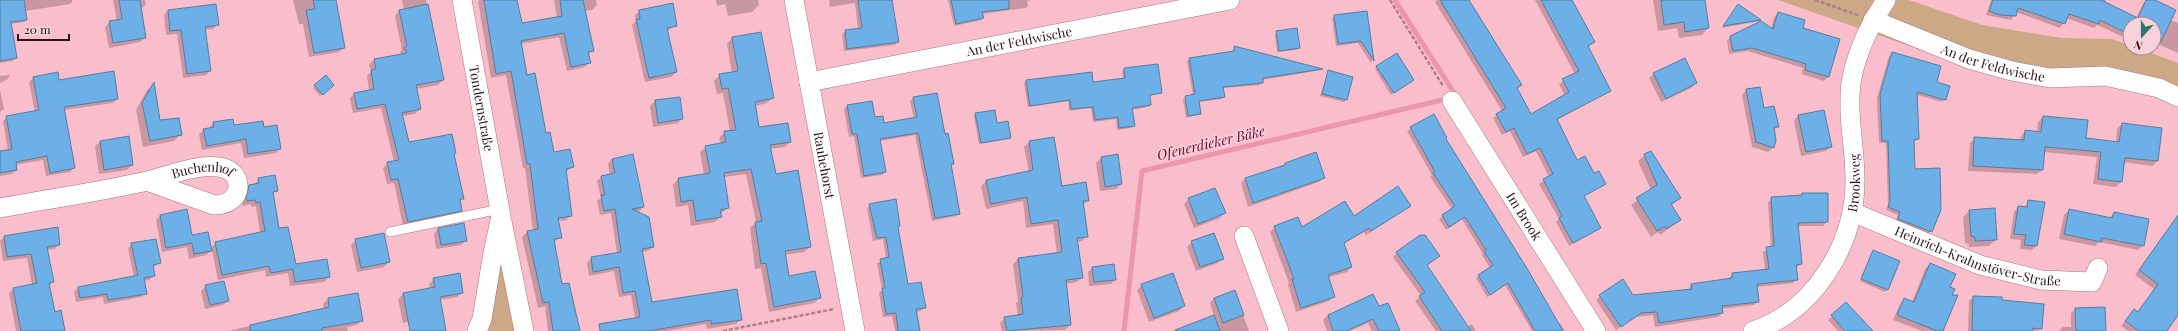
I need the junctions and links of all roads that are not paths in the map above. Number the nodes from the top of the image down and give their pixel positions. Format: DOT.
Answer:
graph roads {
  1 [pos="462,0"];
  2 [pos="794,0"];
  3 [pos="1230,0"];
  4 [pos="1886,0"];
  5 [pos="1873,20"];
  6 [pos="809,82"];
  7 [pos="2178,97"];
  8 [pos="1452,101"];
  9 [pos="147,181"];
  10 [pos="0,208"];
  11 [pos="1852,212"];
  12 [pos="501,213"];
  13 [pos="390,232"];
  14 [pos="1244,236"];
  15 [pos="2098,268"];
  16 [pos="477,331"];
  17 [pos="524,331"];
  18 [pos="855,331"];
  19 [pos="1279,331"];
  20 [pos="1596,331"];
  21 [pos="1753,331"];
  1 -- 12 [label="street, Tondernstraße"];
  2 -- 6 [label="street, Rauhehorst"];
  3 -- 6 [label="street, An der Feldwische"];
  4 -- 5 [label="street, Brookweg"];
  5 -- 7 [label="street, An der Feldwische"];
  5 -- 11 [label="street, Brookweg"];
  6 -- 18 [label="street, Rauhehorst"];
  8 -- 20 [label="street, Im Brook"];
  9 -- 10 [label="street"];
  11 -- 15 [label="street, Heinrich-Krahnstöver-Straße"];
  11 -- 21 [label="street, Brookweg"];
  12 -- 13 [label="lane"];
  12 -- 16 [label="street, Tondernstraße"];
  12 -- 17 [label="street, Tondernstraße"];
  14 -- 19 [label="street"];
}
